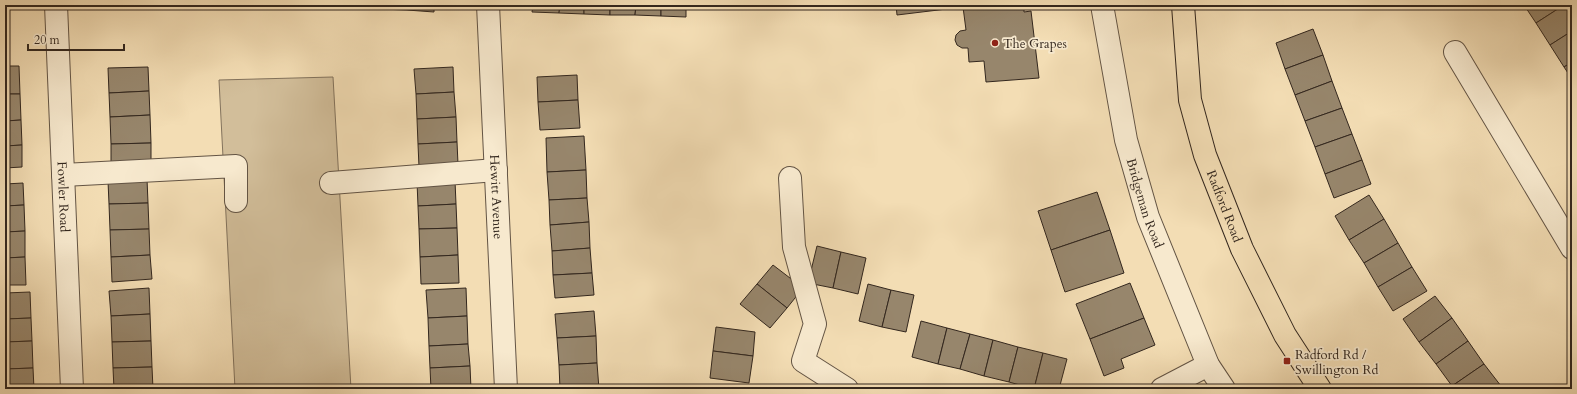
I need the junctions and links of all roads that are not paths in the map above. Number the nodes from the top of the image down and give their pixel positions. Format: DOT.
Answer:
graph roads {
  1 [pos="56,5"];
  2 [pos="488,5"];
  3 [pos="1102,5"];
  4 [pos="1183,5"];
  5 [pos="1456,52"];
  6 [pos="496,170"];
  7 [pos="63,175"];
  8 [pos="790,178"];
  9 [pos="331,183"];
  10 [pos="236,201"];
  11 [pos="1572,248"];
  12 [pos="1208,365"];
  13 [pos="72,389"];
  14 [pos="506,389"];
  15 [pos="847,389"];
  16 [pos="1162,389"];
  17 [pos="1224,389"];
  18 [pos="1320,389"];
  1 -- 7 [label="street, Fowler Road"];
  2 -- 6 [label="street, Hewitt Avenue"];
  3 -- 12 [label="street, Bridgeman Road"];
  4 -- 18 [label="main road, Radford Road"];
  5 -- 11 [label="street"];
  6 -- 9 [label="street"];
  6 -- 14 [label="street, Hewitt Avenue"];
  7 -- 10 [label="street"];
  7 -- 13 [label="street, Fowler Road"];
  8 -- 15 [label="street"];
  12 -- 16 [label="street"];
  12 -- 17 [label="street, Bridgeman Road"];
}
